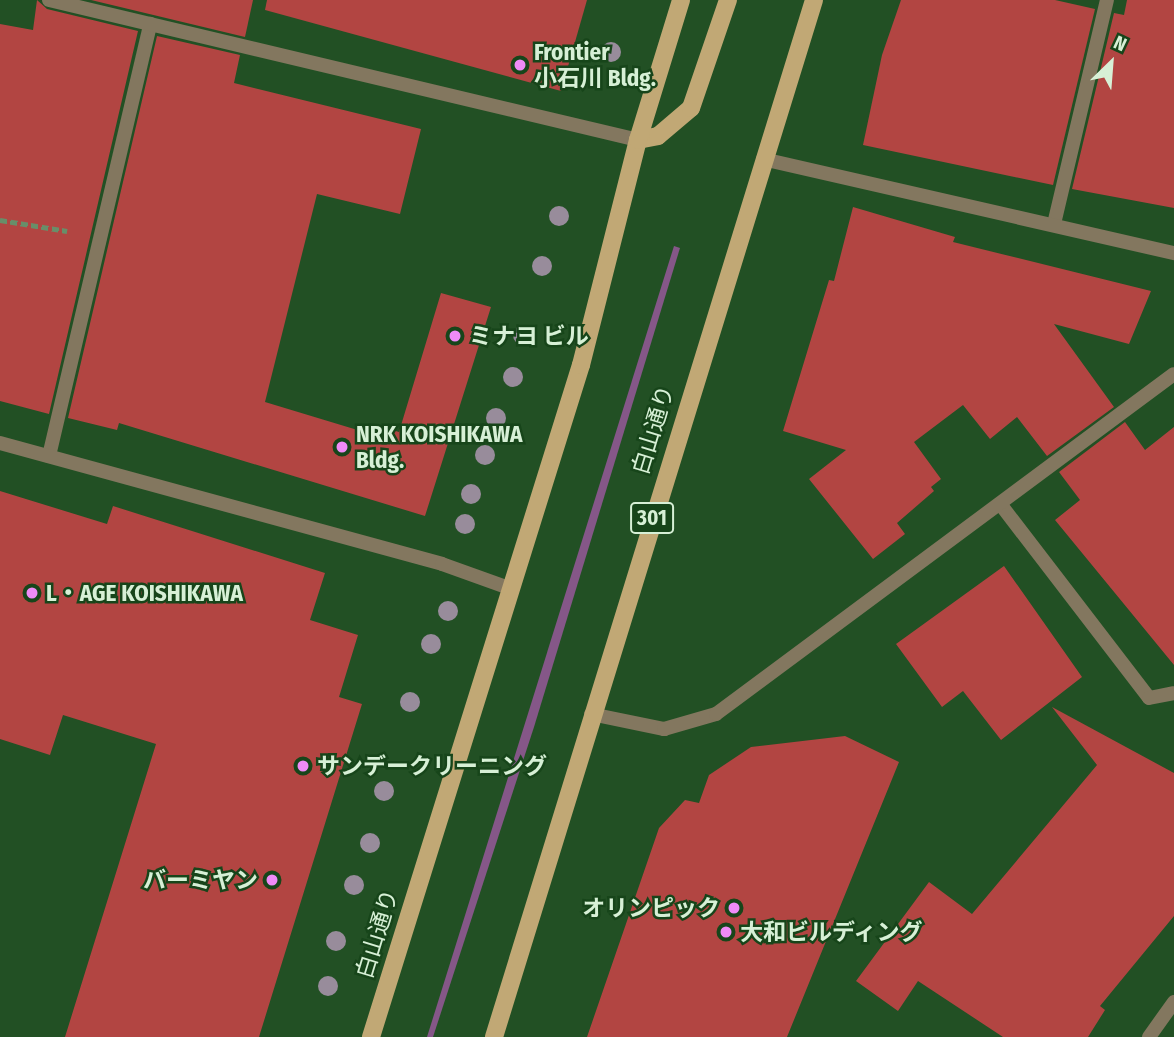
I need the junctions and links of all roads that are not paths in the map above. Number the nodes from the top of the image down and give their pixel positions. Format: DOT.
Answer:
graph roads {
  1 [pos="49,0"];
  2 [pos="681,0"];
  3 [pos="728,0"];
  4 [pos="814,0"];
  5 [pos="1107,0"];
  6 [pos="150,24"];
  7 [pos="638,140"];
  8 [pos="763,159"];
  9 [pos="1054,224"];
  10 [pos="1174,253"];
  11 [pos="1174,374"];
  12 [pos="0,443"];
  13 [pos="49,456"];
  14 [pos="1001,505"];
  15 [pos="509,589"];
  16 [pos="1174,692"];
  17 [pos="591,713"];
  18 [pos="1174,1002"];
  19 [pos="371,1037"];
  20 [pos="494,1037"];
  21 [pos="1149,1037"];
  1 -- 6 [label="street"];
  2 -- 7 [label="main road, 白山通り"];
  3 -- 7 [label="main road"];
  4 -- 8 [label="main road, 白山通り / 301"];
  5 -- 9 [label="street"];
  6 -- 7 [label="street"];
  6 -- 13 [label="street"];
  7 -- 15 [label="main road, 白山通り"];
  8 -- 9 [label="street"];
  8 -- 17 [label="main road, 白山通り / 301"];
  9 -- 10 [label="street"];
  11 -- 14 [label="street"];
  12 -- 13 [label="street"];
  13 -- 15 [label="street"];
  14 -- 16 [label="street"];
  14 -- 17 [label="street"];
  15 -- 19 [label="main road, 白山通り"];
  17 -- 20 [label="main road, 白山通り / 301"];
  18 -- 21 [label="street"];
}
